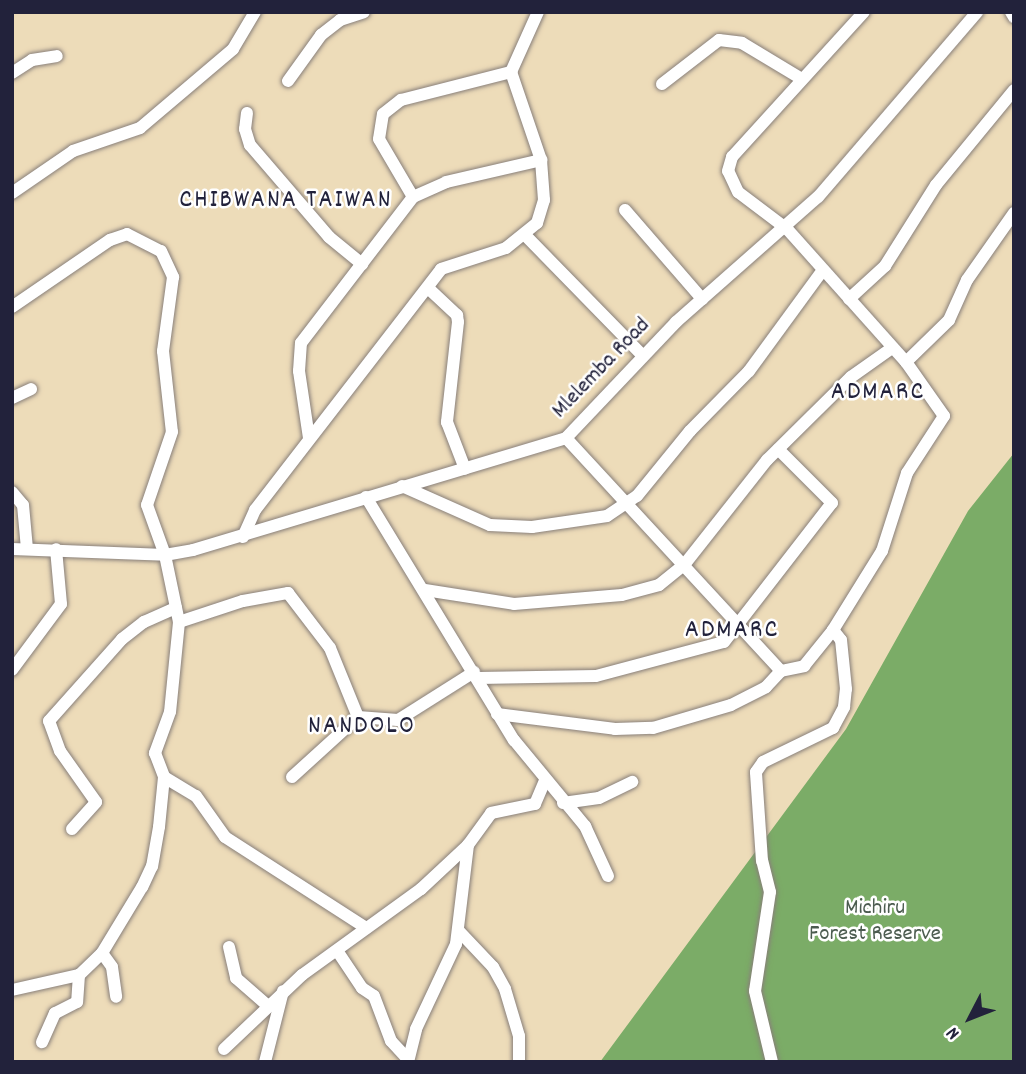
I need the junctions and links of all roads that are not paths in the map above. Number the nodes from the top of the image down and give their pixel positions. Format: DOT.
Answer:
graph roads {
  1 [pos="255,12"];
  2 [pos="364,12"];
  3 [pos="538,12"];
  4 [pos="864,12"];
  5 [pos="977,12"];
  6 [pos="57,55"];
  7 [pos="512,72"];
  8 [pos="12,73"];
  9 [pos="802,79"];
  10 [pos="288,81"];
  11 [pos="662,84"];
  12 [pos="1014,90"];
  13 [pos="247,113"];
  14 [pos="541,160"];
  15 [pos="12,193"];
  16 [pos="413,197"];
  17 [pos="625,210"];
  18 [pos="1014,213"];
  19 [pos="786,229"];
  20 [pos="525,235"];
  21 [pos="362,264"];
  22 [pos="822,270"];
  23 [pos="428,288"];
  24 [pos="702,299"];
  25 [pos="849,299"];
  26 [pos="12,307"];
  27 [pos="892,348"];
  28 [pos="642,355"];
  29 [pos="906,362"];
  30 [pos="31,389"];
  31 [pos="12,398"];
  32 [pos="309,438"];
  33 [pos="566,438"];
  34 [pos="778,449"];
  35 [pos="465,469"];
  36 [pos="402,486"];
  37 [pos="12,492"];
  38 [pos="366,497"];
  39 [pos="626,505"];
  40 [pos="243,537"];
  41 [pos="27,549"];
  42 [pos="56,549"];
  43 [pos="12,550"];
  44 [pos="165,555"];
  45 [pos="684,565"];
  46 [pos="425,590"];
  47 [pos="176,608"];
  48 [pos="179,622"];
  49 [pos="739,622"];
  50 [pos="833,630"];
  51 [pos="12,670"];
  52 [pos="781,671"];
  53 [pos="476,675"];
  54 [pos="497,714"];
  55 [pos="358,717"];
  56 [pos="164,777"];
  57 [pos="292,777"];
  58 [pos="545,780"];
  59 [pos="632,782"];
  60 [pos="563,803"];
  61 [pos="72,829"];
  62 [pos="468,845"];
  63 [pos="608,876"];
  64 [pos="366,928"];
  65 [pos="458,930"];
  66 [pos="229,947"];
  67 [pos="338,952"];
  68 [pos="102,953"];
  69 [pos="79,975"];
  70 [pos="12,990"];
  71 [pos="283,991"];
  72 [pos="116,996"];
  73 [pos="268,1006"];
  74 [pos="42,1042"];
  75 [pos="224,1049"];
  76 [pos="408,1060"];
  77 [pos="265,1062"];
  78 [pos="519,1062"];
  79 [pos="772,1062"];
  1 -- 15 [label="street"];
  2 -- 10 [label="street"];
  3 -- 7 [label="street"];
  4 -- 9 [label="street"];
  5 -- 19 [label="street, Mlelemba Road"];
  6 -- 8 [label="street"];
  7 -- 14 [label="street"];
  7 -- 16 [label="street"];
  9 -- 11 [label="street"];
  9 -- 19 [label="street"];
  12 -- 25 [label="street"];
  13 -- 21 [label="street"];
  14 -- 16 [label="street"];
  14 -- 20 [label="street"];
  16 -- 21 [label="street"];
  17 -- 24 [label="street"];
  18 -- 29 [label="street"];
  19 -- 22 [label="street"];
  19 -- 24 [label="street, Mlelemba Road"];
  20 -- 23 [label="street"];
  20 -- 28 [label="street"];
  21 -- 32 [label="street"];
  22 -- 25 [label="street"];
  22 -- 39 [label="street"];
  23 -- 32 [label="street"];
  23 -- 35 [label="street"];
  24 -- 28 [label="street, Mlelemba Road"];
  25 -- 27 [label="street"];
  26 -- 44 [label="street"];
  27 -- 29 [label="street"];
  27 -- 34 [label="street"];
  28 -- 33 [label="street, Mlelemba Road"];
  29 -- 50 [label="street"];
  30 -- 31 [label="street"];
  32 -- 40 [label="street"];
  33 -- 35 [label="street, Mlelemba Road"];
  33 -- 39 [label="street"];
  34 -- 45 [label="street"];
  34 -- 49 [label="street"];
  35 -- 36 [label="street, Mlelemba Road"];
  36 -- 38 [label="street, Mlelemba Road"];
  36 -- 39 [label="street"];
  37 -- 41 [label="street"];
  38 -- 40 [label="street, Mlelemba Road"];
  38 -- 46 [label="street"];
  39 -- 45 [label="street"];
  40 -- 44 [label="street, Mlelemba Road"];
  41 -- 42 [label="street, Mlelemba Road"];
  41 -- 43 [label="street, Mlelemba Road"];
  42 -- 44 [label="street, Mlelemba Road"];
  42 -- 51 [label="street"];
  44 -- 47 [label="street"];
  45 -- 46 [label="street"];
  45 -- 49 [label="street"];
  46 -- 53 [label="street"];
  47 -- 48 [label="street"];
  47 -- 61 [label="street"];
  48 -- 55 [label="street"];
  48 -- 56 [label="street"];
  49 -- 52 [label="street"];
  49 -- 53 [label="street"];
  50 -- 52 [label="street"];
  50 -- 79 [label="street"];
  52 -- 54 [label="street"];
  53 -- 54 [label="street"];
  53 -- 55 [label="street"];
  54 -- 58 [label="street"];
  55 -- 57 [label="street"];
  56 -- 64 [label="street"];
  56 -- 68 [label="street"];
  58 -- 60 [label="street"];
  58 -- 62 [label="street"];
  59 -- 60 [label="street"];
  60 -- 63 [label="street"];
  62 -- 64 [label="street"];
  62 -- 65 [label="street"];
  64 -- 67 [label="street"];
  65 -- 76 [label="street"];
  65 -- 78 [label="street"];
  66 -- 73 [label="street"];
  67 -- 71 [label="street"];
  67 -- 76 [label="street"];
  68 -- 69 [label="street"];
  68 -- 72 [label="street"];
  69 -- 70 [label="street"];
  69 -- 74 [label="street"];
  71 -- 73 [label="street"];
  71 -- 77 [label="street"];
  73 -- 75 [label="street"];
}
